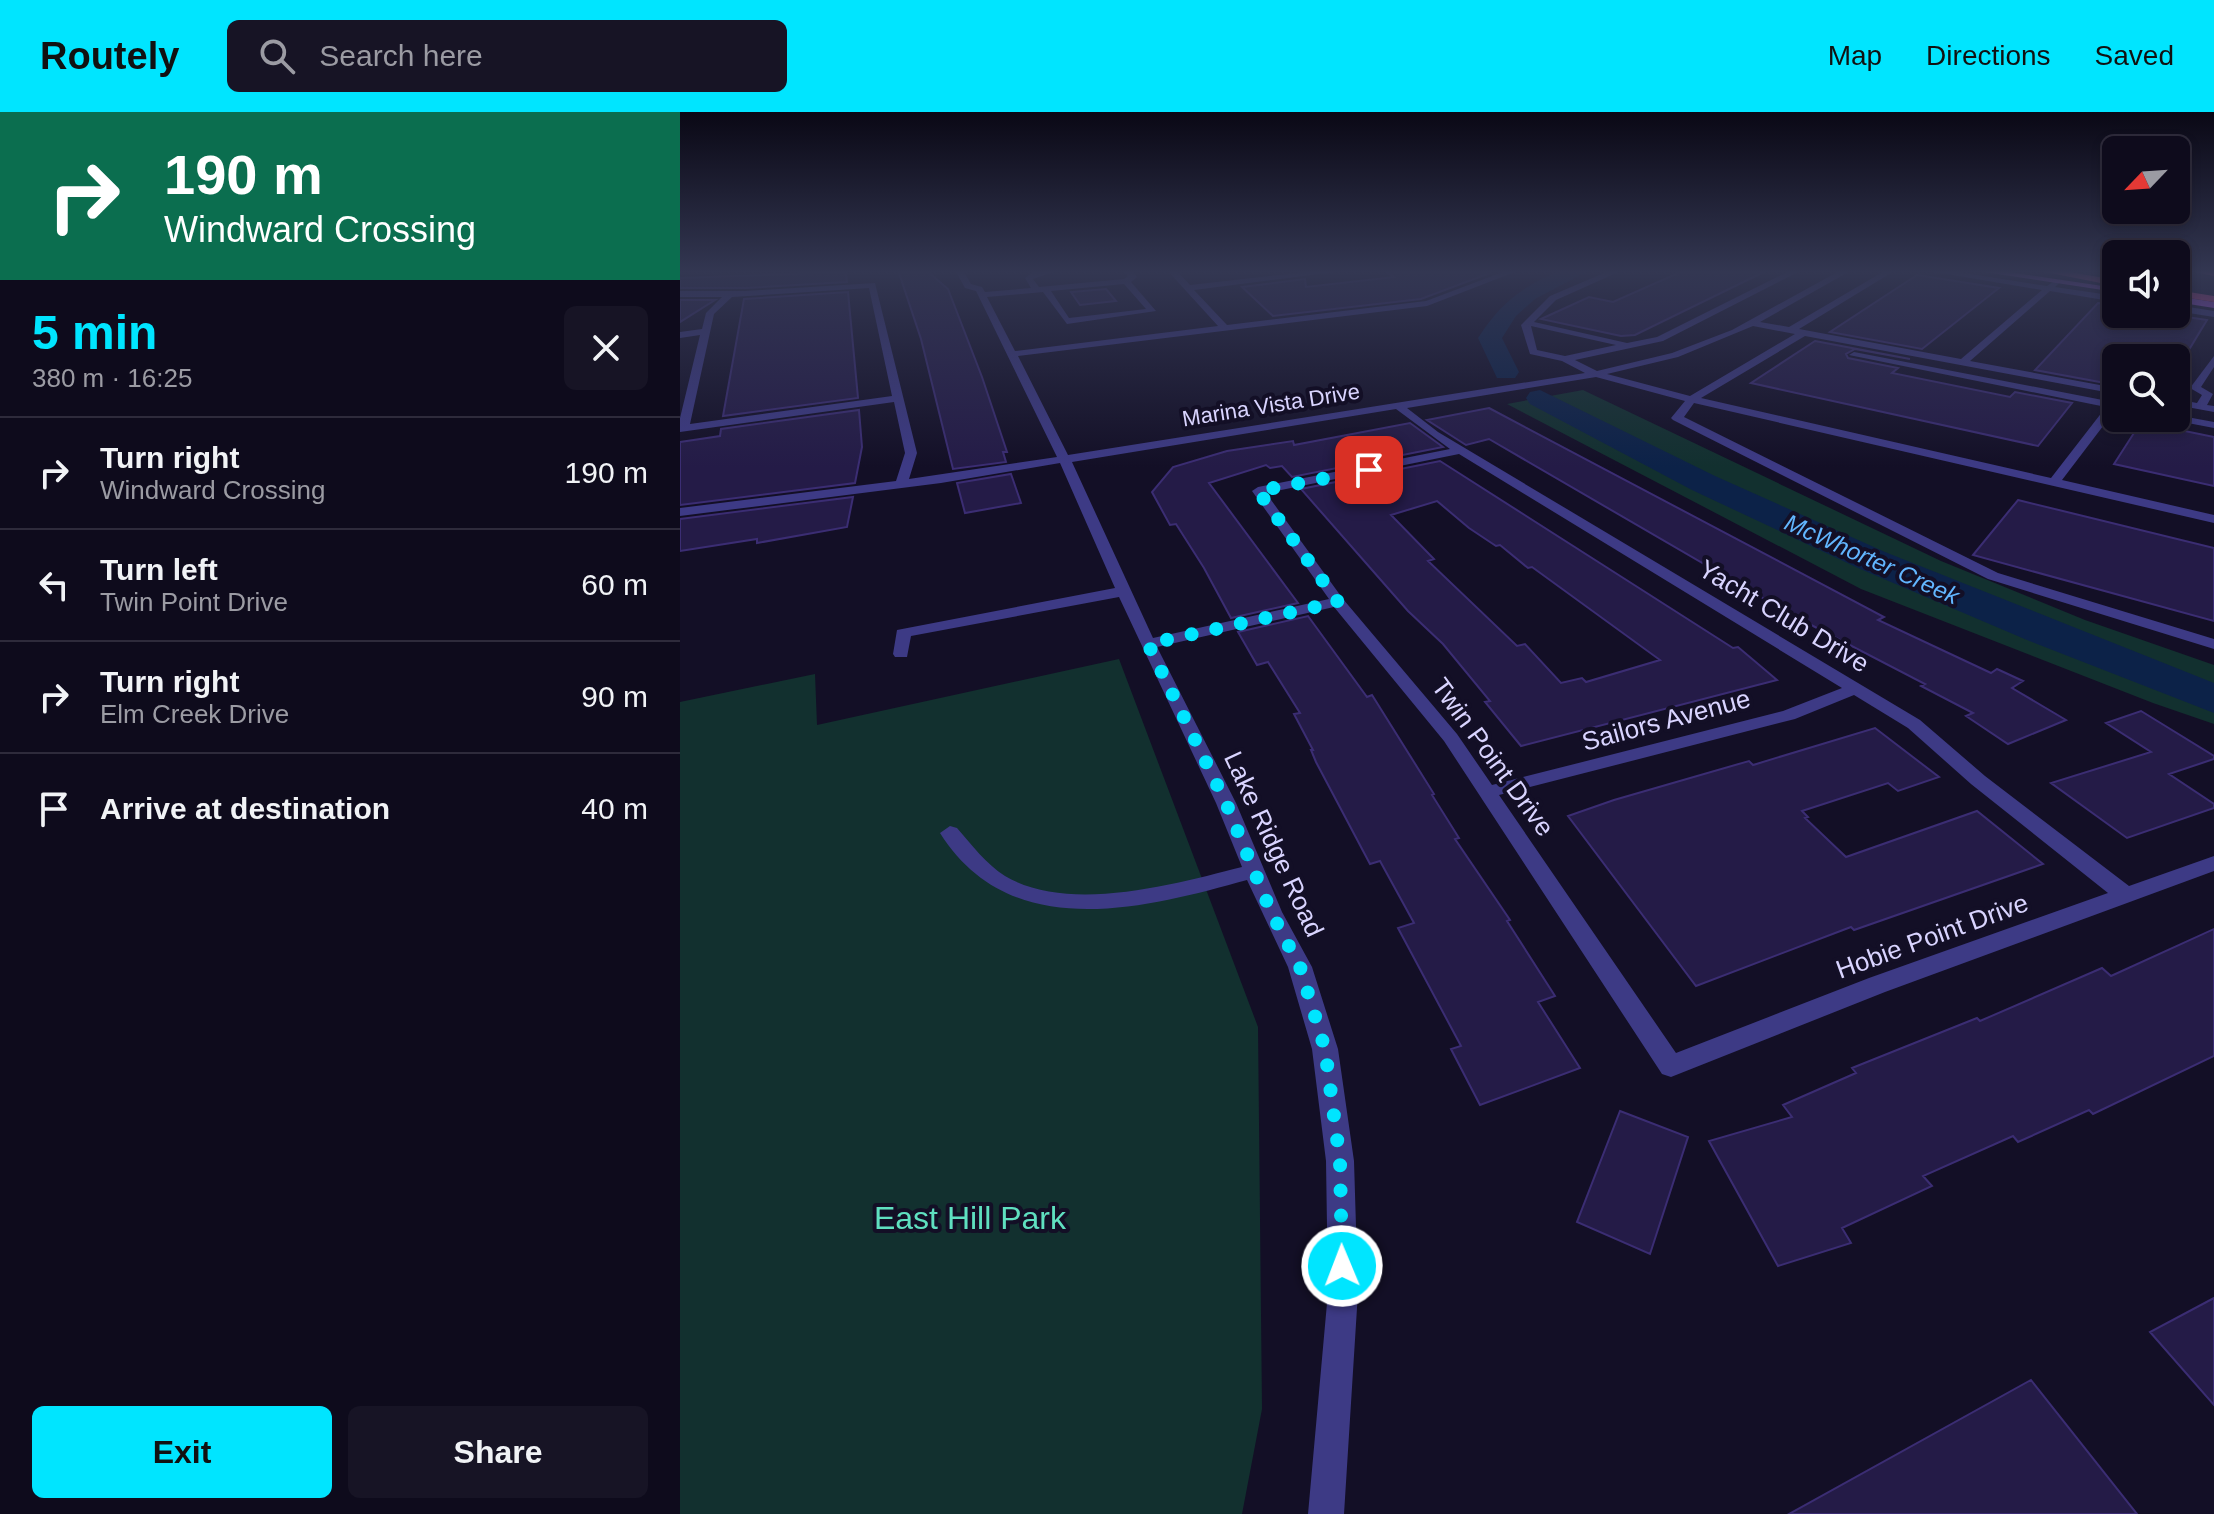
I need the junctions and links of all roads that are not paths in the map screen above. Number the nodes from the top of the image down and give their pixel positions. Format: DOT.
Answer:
graph roads {
  1 [pos="707,335"];
  2 [pos="884,335"];
  3 [pos="1002,335"];
  4 [pos="1164,335"];
  5 [pos="1530,335"];
  6 [pos="1586,335"];
  7 [pos="1667,335"];
  8 [pos="1722,335"];
  9 [pos="1799,335"];
  10 [pos="1822,335"];
  11 [pos="1994,335"];
  12 [pos="1787,343"];
  13 [pos="1635,346"];
  14 [pos="1803,346"];
  15 [pos="1010,354"];
  16 [pos="1849,355"];
  17 [pos="1565,359"];
  18 [pos="2214,359"];
  19 [pos="1963,362"];
  20 [pos="1596,374"];
  21 [pos="2102,388"];
  22 [pos="900,398"];
  23 [pos="1692,399"];
  24 [pos="2102,404"];
  25 [pos="1397,405"];
  26 [pos="2190,405"];
  27 [pos="2200,407"];
  28 [pos="2214,410"];
  29 [pos="2102,421"];
  30 [pos="2190,421"];
  31 [pos="2214,425"];
  32 [pos="682,429"];
  33 [pos="1460,450"];
  34 [pos="1065,460"];
  35 [pos="902,482"];
  36 [pos="2054,482"];
  37 [pos="680,512"];
  38 [pos="2214,519"];
  39 [pos="1125,591"];
  40 [pos="1338,602"];
  41 [pos="1148,644"];
  42 [pos="2214,644"];
  43 [pos="901,654"];
  44 [pos="1855,689"];
  45 [pos="1488,792"];
  46 [pos="950,833"];
  47 [pos="2214,863"];
  48 [pos="1254,871"];
  49 [pos="2126,895"];
  50 [pos="1671,1066"];
  51 [pos="1326,1514"];
  1 -- 32 [label="street"];
  2 -- 22 [label="street"];
  3 -- 15 [label="street, Lake Ridge Road"];
  4 -- 15 [label="street"];
  5 -- 17 [label="street"];
  6 -- 13 [label="street"];
  7 -- 13 [label="street"];
  8 -- 20 [label="street, Marina Vista Drive"];
  9 -- 12 [label="street"];
  10 -- 19 [label="street"];
  11 -- 19 [label="street"];
  12 -- 14 [label="street"];
  12 -- 23 [label="street"];
  13 -- 17 [label="street"];
  15 -- 34 [label="street, Lake Ridge Road"];
  16 -- 24 [label="street"];
  17 -- 20 [label="street"];
  18 -- 27 [label="street"];
  19 -- 21 [label="street"];
  20 -- 23 [label="street"];
  20 -- 25 [label="street, Marina Vista Drive"];
  22 -- 32 [label="street"];
  22 -- 35 [label="street"];
  23 -- 36 [label="street"];
  23 -- 42 [label="street"];
  25 -- 33 [label="street, Yacht Club Drive"];
  25 -- 34 [label="street, Marina Vista Drive"];
  26 -- 27 [label="street"];
  27 -- 28 [label="street"];
  29 -- 36 [label="street"];
  30 -- 31 [label="street"];
  33 -- 40 [label="street, Twin Point Drive"];
  33 -- 44 [label="street, Yacht Club Drive"];
  34 -- 35 [label="street, Marina Vista Drive"];
  34 -- 39 [label="street, Lake Ridge Road"];
  35 -- 37 [label="street, Marina Vista Drive"];
  36 -- 38 [label="street"];
  39 -- 41 [label="street, Lake Ridge Road"];
  39 -- 43 [label="street"];
  40 -- 41 [label="street"];
  40 -- 45 [label="street, Twin Point Drive"];
  41 -- 48 [label="street, Lake Ridge Road"];
  44 -- 45 [label="street, Sailors Avenue"];
  44 -- 49 [label="street, Yacht Club Drive"];
  45 -- 50 [label="street, Twin Point Drive"];
  46 -- 48 [label="street"];
  47 -- 49 [label="street, Hobie Point Drive"];
  48 -- 51 [label="street, Lake Ridge Road"];
  49 -- 50 [label="street, Hobie Point Drive"];
}
